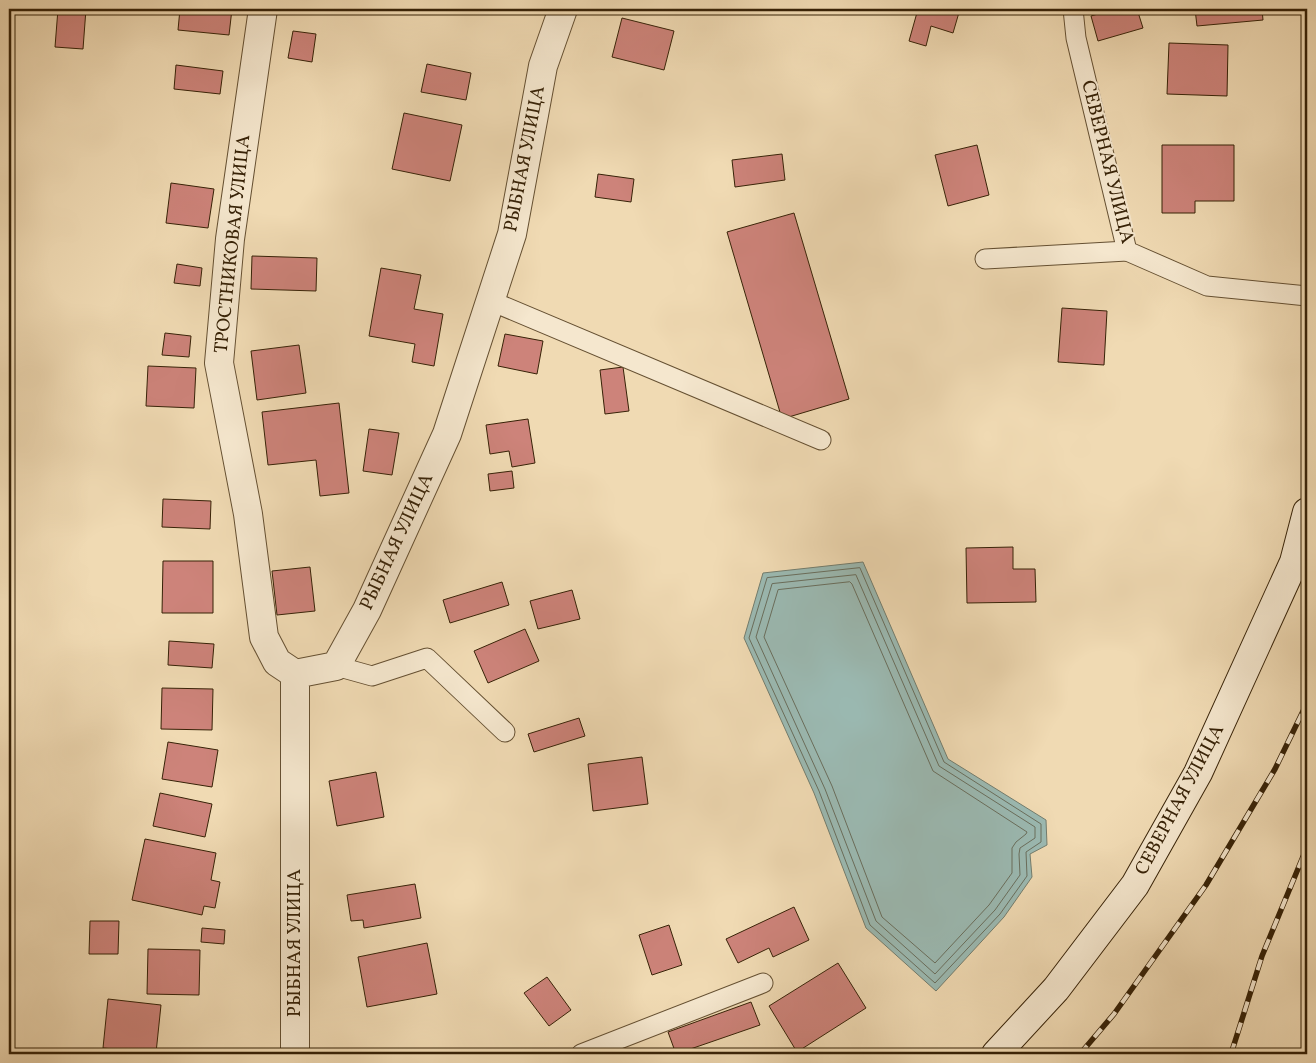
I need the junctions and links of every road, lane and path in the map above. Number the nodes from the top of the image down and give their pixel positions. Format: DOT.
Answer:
graph roads {
  1 [pos="263,9"];
  2 [pos="563,9"];
  3 [pos="1073,9"];
  4 [pos="1127,250"];
  5 [pos="985,258"];
  6 [pos="1307,296"];
  7 [pos="490,301"];
  8 [pos="821,440"];
  9 [pos="1307,512"];
  10 [pos="336,666"];
  11 [pos="295,674"];
  12 [pos="505,732"];
  13 [pos="763,983"];
  14 [pos="295,1054"];
  15 [pos="581,1054"];
  16 [pos="996,1054"];
  1 -- 11 [label="street, ТРОСТНИКОВАЯ УЛИЦА"];
  2 -- 7 [label="street, РЫБНАЯ УЛИЦА"];
  3 -- 4 [label="lane, СЕВЕРНАЯ УЛИЦА"];
  4 -- 5 [label="lane"];
  4 -- 6 [label="lane, СЕВЕРНАЯ УЛИЦА"];
  7 -- 8 [label="lane"];
  7 -- 10 [label="street, РЫБНАЯ УЛИЦА"];
  9 -- 16 [label="street, СЕВЕРНАЯ УЛИЦА"];
  10 -- 11 [label="street"];
  10 -- 12 [label="lane"];
  11 -- 14 [label="street, РЫБНАЯ УЛИЦА"];
  13 -- 15 [label="lane"];
}
